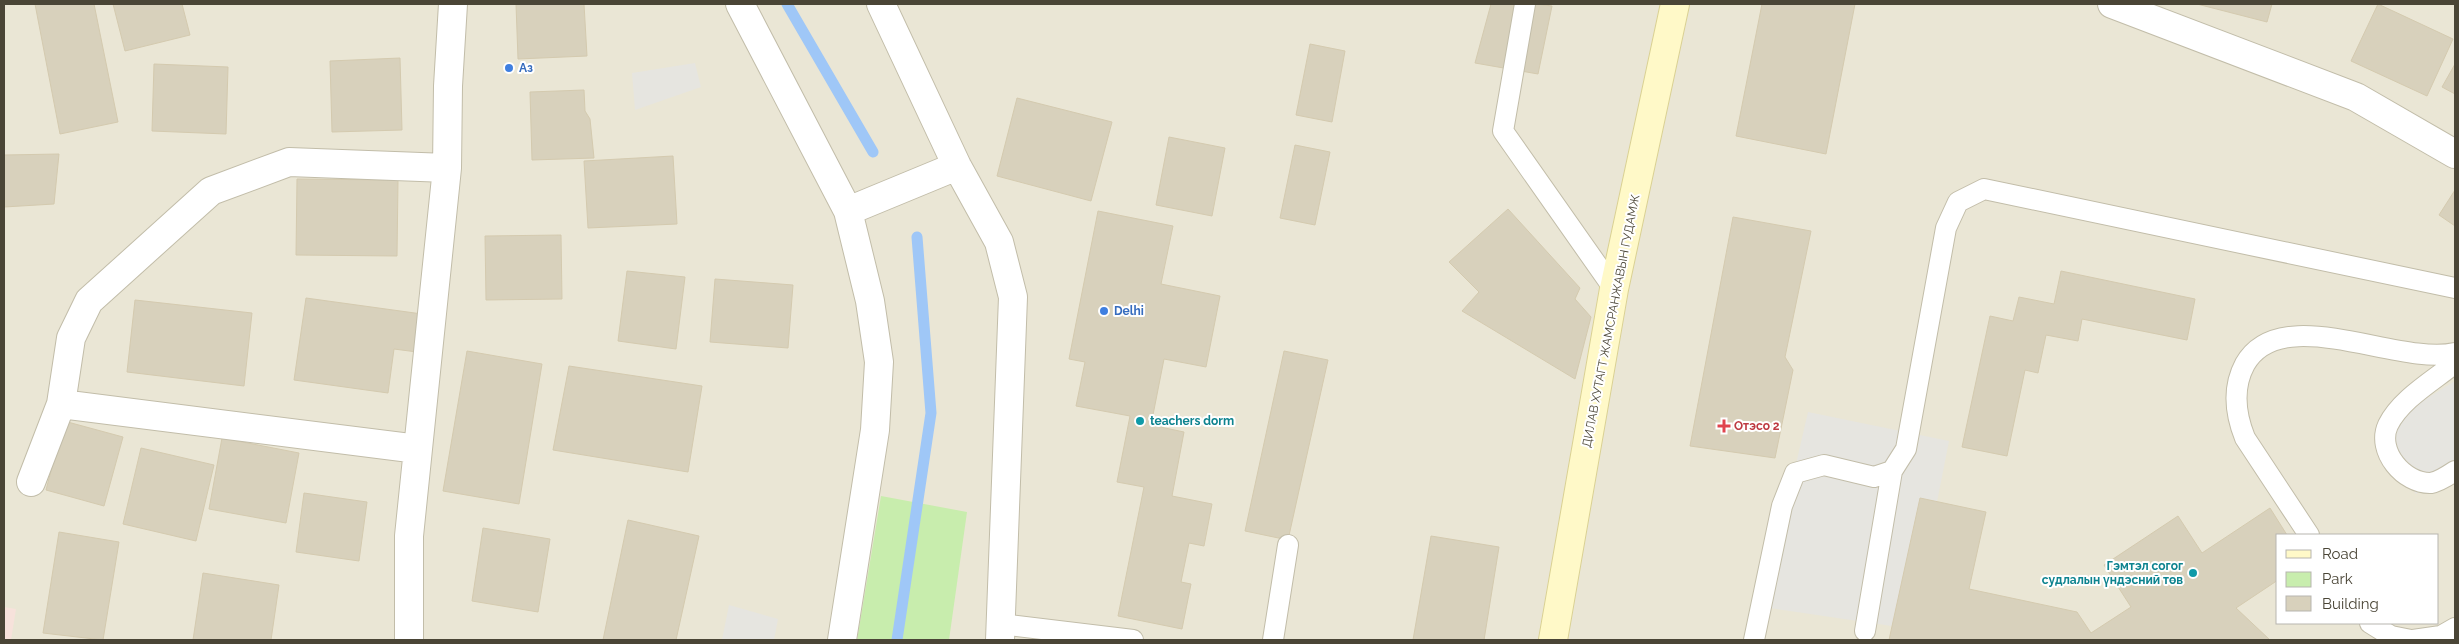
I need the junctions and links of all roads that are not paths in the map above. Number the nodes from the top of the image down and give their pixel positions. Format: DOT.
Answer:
graph roads {
  1 [pos="453,4"];
  2 [pos="740,4"];
  3 [pos="881,4"];
  4 [pos="1525,4"];
  5 [pos="1675,4"];
  6 [pos="2112,4"];
  7 [pos="2455,154"];
  8 [pos="957,166"];
  9 [pos="447,168"];
  10 [pos="848,211"];
  11 [pos="1614,288"];
  12 [pos="2455,288"];
  13 [pos="2455,353"];
  14 [pos="2455,363"];
  15 [pos="61,404"];
  16 [pos="418,449"];
  17 [pos="1892,471"];
  18 [pos="2455,471"];
  19 [pos="32,482"];
  20 [pos="2308,534"];
  21 [pos="1288,545"];
  22 [pos="2372,624"];
  23 [pos="2455,628"];
  24 [pos="1865,631"];
  25 [pos="1001,632"];
  26 [pos="408,640"];
  27 [pos="842,640"];
  28 [pos="1133,640"];
  29 [pos="1273,640"];
  30 [pos="1553,640"];
  31 [pos="1754,640"];
  32 [pos="2412,640"];
  1 -- 9 [label="street"];
  2 -- 10 [label="street"];
  3 -- 8 [label="street"];
  4 -- 11 [label="lane"];
  5 -- 11 [label="main road, ДИЛАВ ХУТАГТ ЖАМСРАНЖАВЫН ГУДАМЖ"];
  6 -- 7 [label="street"];
  8 -- 10 [label="street"];
  8 -- 25 [label="street"];
  9 -- 15 [label="street"];
  9 -- 16 [label="street"];
  10 -- 27 [label="street"];
  11 -- 30 [label="main road, ДИЛАВ ХУТАГТ ЖАМСРАНЖАВЫН ГУДАМЖ"];
  12 -- 17 [label="lane"];
  13 -- 20 [label="lane"];
  14 -- 18 [label="lane"];
  15 -- 16 [label="street"];
  15 -- 19 [label="street"];
  16 -- 26 [label="street"];
  17 -- 24 [label="lane"];
  17 -- 31 [label="lane"];
  21 -- 29 [label="lane"];
  22 -- 32 [label="lane"];
  23 -- 32 [label="lane"];
  25 -- 28 [label="lane"];
}
